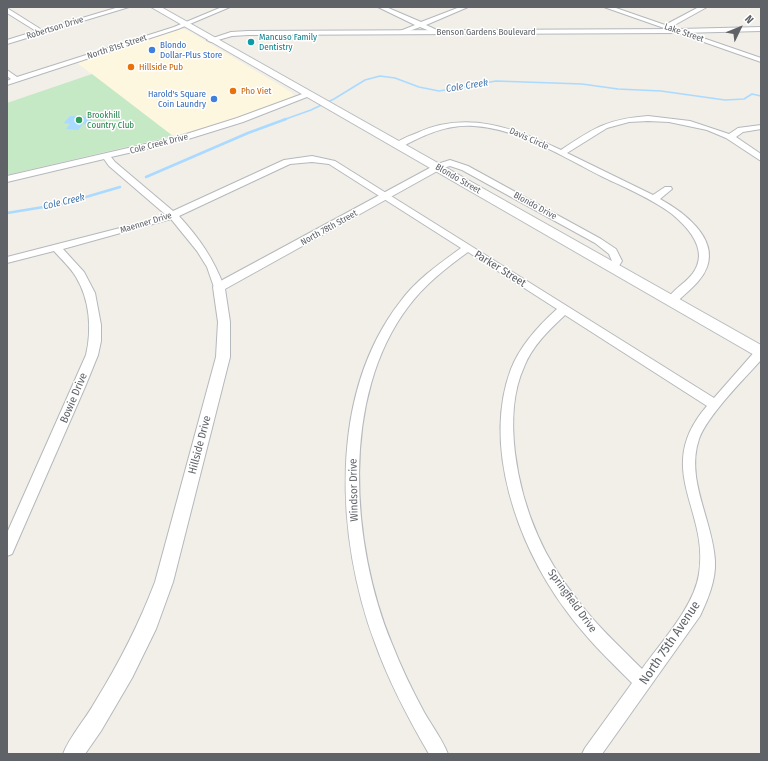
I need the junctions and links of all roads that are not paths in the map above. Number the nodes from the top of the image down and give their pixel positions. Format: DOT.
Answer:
graph roads {
  1 [pos="126,7"];
  2 [pos="155,7"];
  3 [pos="226,7"];
  4 [pos="381,7"];
  5 [pos="464,7"];
  6 [pos="607,7"];
  7 [pos="704,7"];
  8 [pos="7,10"];
  9 [pos="185,24"];
  10 [pos="422,24"];
  11 [pos="666,27"];
  12 [pos="761,29"];
  13 [pos="679,31"];
  14 [pos="41,32"];
  15 [pos="402,32"];
  16 [pos="437,32"];
  17 [pos="212,40"];
  18 [pos="7,42"];
  19 [pos="761,60"];
  20 [pos="7,72"];
  21 [pos="16,80"];
  22 [pos="7,83"];
  23 [pos="311,97"];
  24 [pos="761,127"];
  25 [pos="730,137"];
  26 [pos="397,146"];
  27 [pos="561,153"];
  28 [pos="107,157"];
  29 [pos="761,158"];
  30 [pos="278,166"];
  31 [pos="437,167"];
  32 [pos="7,179"];
  33 [pos="668,189"];
  34 [pos="386,196"];
  35 [pos="654,199"];
  36 [pos="172,216"];
  37 [pos="57,248"];
  38 [pos="467,248"];
  39 [pos="7,260"];
  40 [pos="219,287"];
  41 [pos="671,301"];
  42 [pos="564,309"];
  43 [pos="761,352"];
  44 [pos="716,404"];
  45 [pos="7,549"];
  46 [pos="643,682"];
  47 [pos="73,754"];
  48 [pos="439,754"];
  49 [pos="591,754"];
  1 -- 14 [label="street, Robertson Drive"];
  2 -- 9 [label="main road, Blondo Street"];
  3 -- 9 [label="street, North 81st Street"];
  4 -- 10 [label="street"];
  5 -- 10 [label="street"];
  6 -- 11 [label="street, Lake Street"];
  7 -- 11 [label="street"];
  8 -- 14 [label="street"];
  9 -- 17 [label="main road, Blondo Street"];
  9 -- 21 [label="street, North 81st Street"];
  10 -- 15 [label="street"];
  10 -- 16 [label="street"];
  11 -- 13 [label="street, Lake Street"];
  12 -- 13 [label="street, Benson Gardens Boulevard"];
  13 -- 16 [label="street, Benson Gardens Boulevard"];
  13 -- 19 [label="street, Lake Street"];
  14 -- 18 [label="street, Robertson Drive"];
  15 -- 16 [label="street, Benson Gardens Boulevard"];
  15 -- 17 [label="street, Benson Gardens Boulevard"];
  17 -- 23 [label="main road, Blondo Street"];
  20 -- 21 [label="street"];
  21 -- 22 [label="street, North 81st Street"];
  23 -- 26 [label="main road, Blondo Street"];
  23 -- 28 [label="street, Cole Creek Drive"];
  24 -- 25 [label="street"];
  25 -- 27 [label="street"];
  25 -- 29 [label="street"];
  26 -- 27 [label="street, Davis Circle"];
  26 -- 31 [label="main road, Blondo Street"];
  27 -- 35 [label="street, Davis Circle"];
  28 -- 32 [label="street, Cole Creek Drive"];
  28 -- 36 [label="street, Hillside Drive"];
  30 -- 34 [label="street, Parker Street"];
  30 -- 36 [label="street, Maenner Drive"];
  31 -- 34 [label="street, North 78th Street"];
  31 -- 41 [label="main road, Blondo Street"];
  33 -- 35 [label="street"];
  34 -- 38 [label="street, Parker Street"];
  34 -- 40 [label="street, North 78th Street"];
  35 -- 41 [label="street, Davis Circle"];
  36 -- 37 [label="street, Maenner Drive"];
  36 -- 40 [label="street, Hillside Drive"];
  37 -- 39 [label="street, Maenner Drive"];
  37 -- 45 [label="street, Bowie Drive"];
  38 -- 42 [label="street, Parker Street"];
  38 -- 48 [label="street, Windsor Drive"];
  40 -- 47 [label="street, Hillside Drive"];
  41 -- 43 [label="main road, Blondo Street"];
  42 -- 44 [label="street, Parker Street"];
  42 -- 46 [label="street, Springfield Drive"];
  43 -- 44 [label="street, North 75th Avenue"];
  44 -- 46 [label="street, North 75th Avenue"];
  46 -- 49 [label="street, North 75th Avenue"];
}
